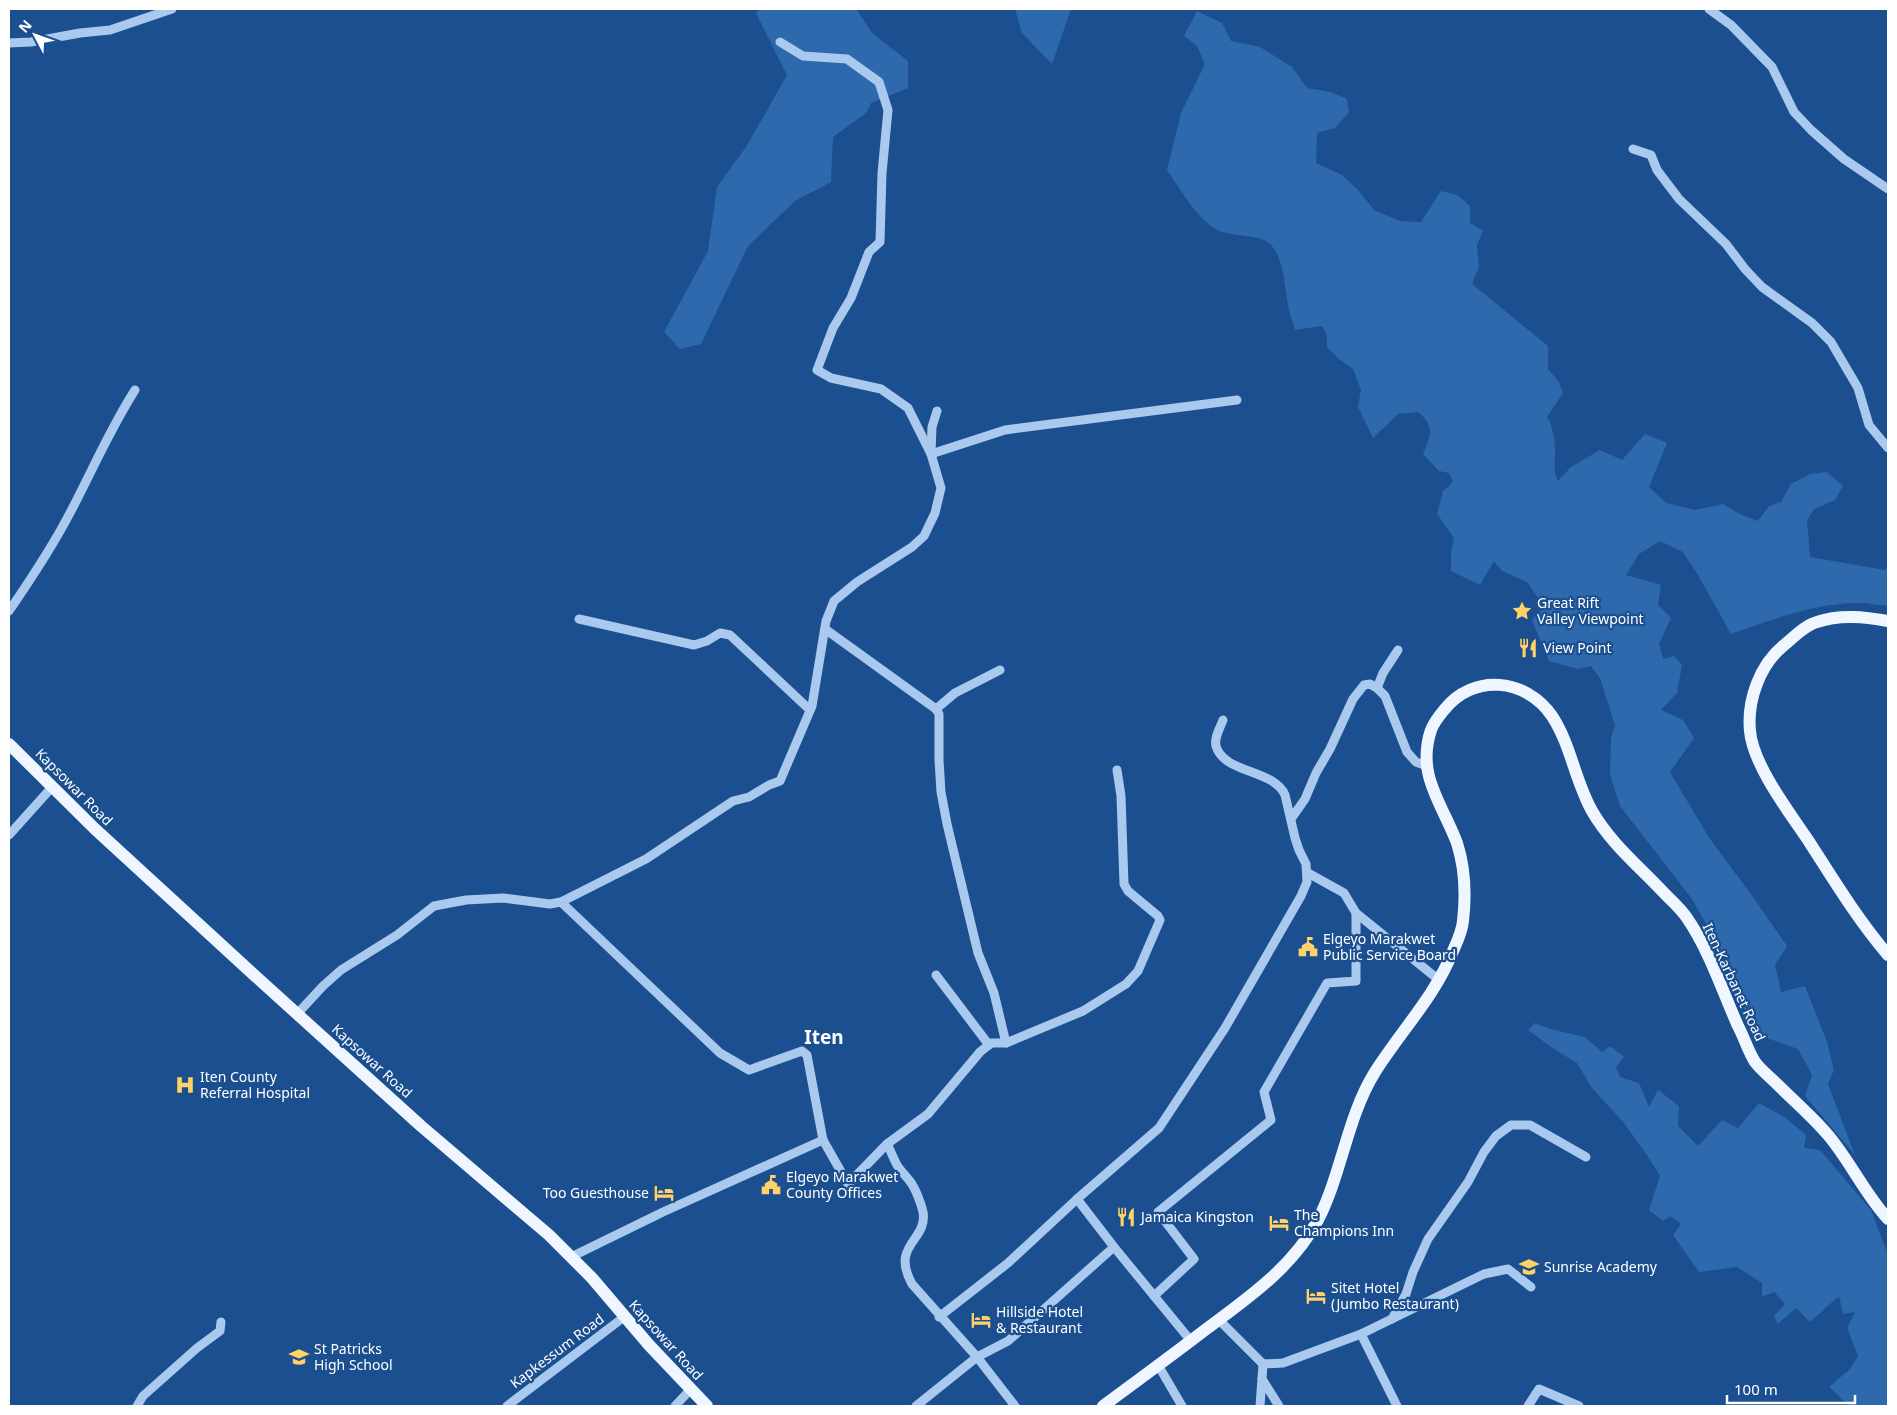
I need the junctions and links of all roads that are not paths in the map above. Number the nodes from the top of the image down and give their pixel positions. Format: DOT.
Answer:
graph roads {
  1 [pos="172,9"];
  2 [pos="1709,9"];
  3 [pos="780,42"];
  4 [pos="9,43"];
  5 [pos="1633,149"];
  6 [pos="1888,189"];
  7 [pos="135,390"];
  8 [pos="1237,400"];
  9 [pos="937,411"];
  10 [pos="1888,448"];
  11 [pos="931,454"];
  12 [pos="9,611"];
  13 [pos="579,619"];
  14 [pos="1888,621"];
  15 [pos="825,629"];
  16 [pos="1398,650"];
  17 [pos="1000,670"];
  18 [pos="1377,688"];
  19 [pos="936,709"];
  20 [pos="810,710"];
  21 [pos="1223,720"];
  22 [pos="9,744"];
  23 [pos="1427,766"];
  24 [pos="1117,770"];
  25 [pos="52,786"];
  26 [pos="1291,818"];
  27 [pos="9,835"];
  28 [pos="1308,874"];
  29 [pos="561,902"];
  30 [pos="1356,913"];
  31 [pos="1888,955"];
  32 [pos="936,975"];
  33 [pos="1439,980"];
  34 [pos="298,1013"];
  35 [pos="1006,1043"];
  36 [pos="989,1045"];
  37 [pos="823,1140"];
  38 [pos="887,1144"];
  39 [pos="1586,1157"];
  40 [pos="1077,1199"];
  41 [pos="1888,1219"];
  42 [pos="1114,1246"];
  43 [pos="571,1257"];
  44 [pos="1531,1287"];
  45 [pos="1154,1296"];
  46 [pos="939,1316"];
  47 [pos="624,1317"];
  48 [pos="1392,1319"];
  49 [pos="1219,1320"];
  50 [pos="221,1322"];
  51 [pos="1361,1334"];
  52 [pos="1191,1342"];
  53 [pos="977,1357"];
  54 [pos="1263,1364"];
  55 [pos="1158,1365"];
  56 [pos="1262,1379"];
  57 [pos="690,1390"];
  58 [pos="137,1406"];
  59 [pos="507,1406"];
  60 [pos="675,1406"];
  61 [pos="707,1406"];
  62 [pos="916,1406"];
  63 [pos="1015,1406"];
  64 [pos="1103,1406"];
  65 [pos="1182,1406"];
  66 [pos="1260,1406"];
  67 [pos="1279,1406"];
  68 [pos="1397,1406"];
  69 [pos="1528,1406"];
  70 [pos="1580,1406"];
  1 -- 4 [label="street"];
  2 -- 6 [label="street"];
  3 -- 11 [label="street"];
  5 -- 10 [label="street"];
  7 -- 12 [label="street"];
  8 -- 11 [label="street"];
  9 -- 11 [label="street"];
  11 -- 15 [label="street"];
  13 -- 20 [label="street"];
  14 -- 31 [label="main road"];
  15 -- 19 [label="street"];
  15 -- 20 [label="street"];
  16 -- 18 [label="street"];
  17 -- 19 [label="street"];
  18 -- 23 [label="street"];
  18 -- 26 [label="street"];
  19 -- 35 [label="street"];
  20 -- 29 [label="street"];
  21 -- 26 [label="street"];
  22 -- 25 [label="main road, Kapsowar Road"];
  23 -- 33 [label="main road, Iten-Karbanet Road"];
  23 -- 41 [label="main road, Iten-Karbanet Road"];
  24 -- 35 [label="street"];
  25 -- 27 [label="street"];
  25 -- 34 [label="main road, Kapsowar Road"];
  26 -- 28 [label="street"];
  28 -- 30 [label="street"];
  28 -- 40 [label="street"];
  29 -- 34 [label="street"];
  29 -- 37 [label="street"];
  30 -- 33 [label="street"];
  30 -- 45 [label="street"];
  32 -- 36 [label="street"];
  33 -- 49 [label="main road, Iten-Karbanet Road"];
  34 -- 43 [label="main road, Kapsowar Road"];
  35 -- 36 [label="street"];
  36 -- 38 [label="street"];
  37 -- 38 [label="street"];
  37 -- 43 [label="street"];
  38 -- 46 [label="street"];
  39 -- 48 [label="street"];
  40 -- 42 [label="street"];
  40 -- 46 [label="street"];
  42 -- 45 [label="street"];
  42 -- 53 [label="street"];
  43 -- 47 [label="main road, Kapsowar Road"];
  44 -- 48 [label="street"];
  45 -- 52 [label="street"];
  46 -- 53 [label="street"];
  47 -- 57 [label="main road, Kapsowar Road"];
  47 -- 59 [label="street, Kapkessum Road"];
  48 -- 51 [label="street"];
  49 -- 52 [label="main road, Iten-Karbanet Road"];
  49 -- 54 [label="street"];
  50 -- 58 [label="street"];
  51 -- 54 [label="street"];
  51 -- 68 [label="street"];
  52 -- 55 [label="main road, Iten-Karbanet Road"];
  53 -- 62 [label="street"];
  53 -- 63 [label="street"];
  54 -- 56 [label="street"];
  55 -- 64 [label="main road, Iten-Karbanet Road"];
  55 -- 65 [label="street"];
  56 -- 66 [label="street"];
  56 -- 67 [label="street"];
  57 -- 60 [label="street"];
  57 -- 61 [label="main road, Kapsowar Road"];
  69 -- 70 [label="street"];
}
